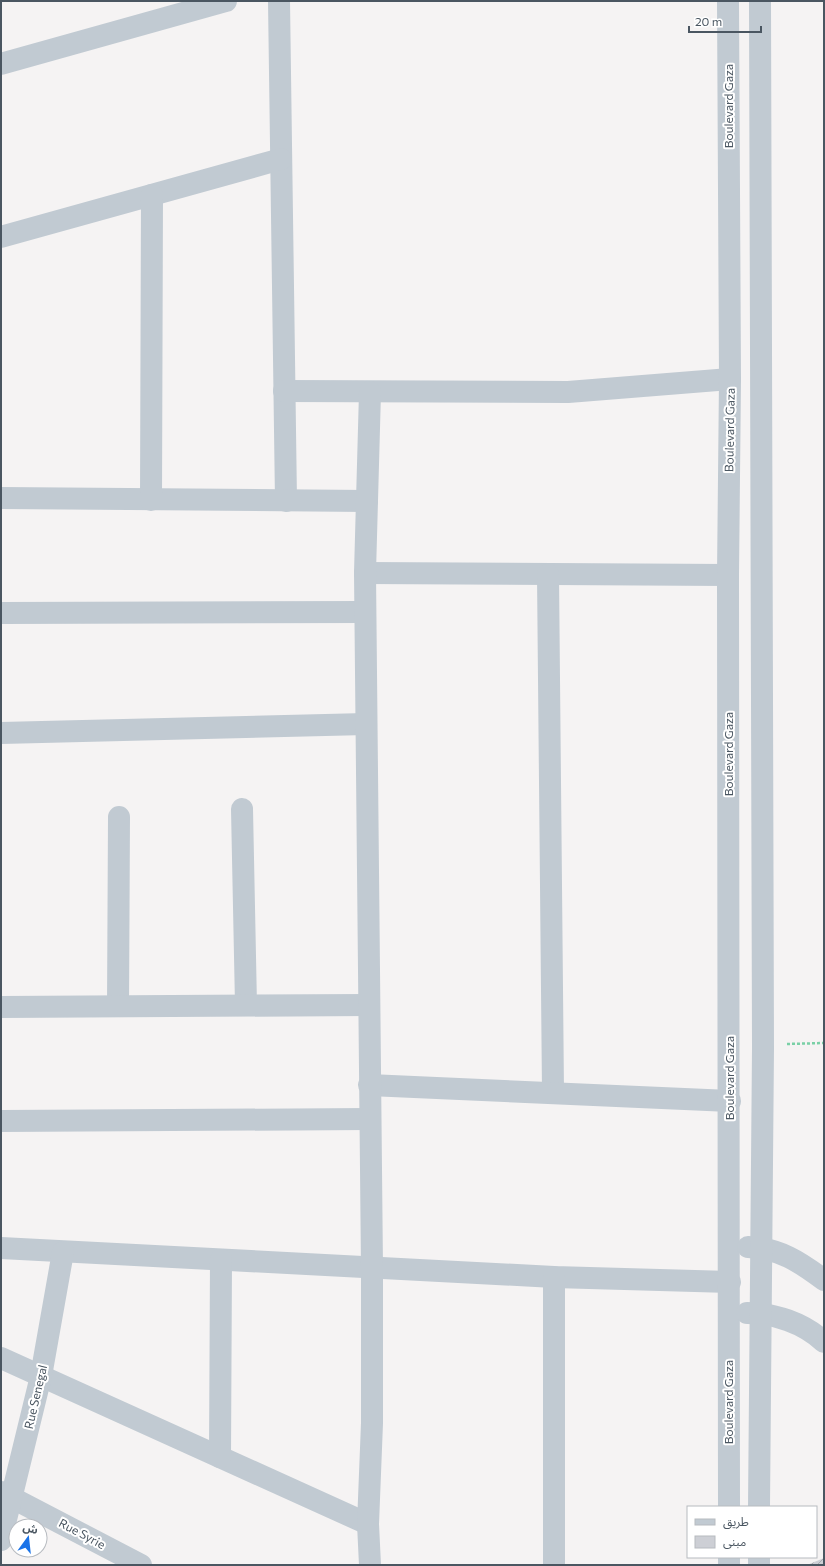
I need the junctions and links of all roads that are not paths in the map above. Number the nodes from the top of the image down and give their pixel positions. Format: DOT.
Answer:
graph roads {
  1 [pos="226,1"];
  2 [pos="278,1"];
  3 [pos="728,1"];
  4 [pos="760,1"];
  5 [pos="172,9"];
  6 [pos="1,64"];
  7 [pos="281,159"];
  8 [pos="152,195"];
  9 [pos="1,237"];
  10 [pos="730,379"];
  11 [pos="284,390"];
  12 [pos="370,392"];
  13 [pos="1,498"];
  14 [pos="151,500"];
  15 [pos="286,501"];
  16 [pos="367,501"];
  17 [pos="365,573"];
  18 [pos="548,574"];
  19 [pos="728,575"];
  20 [pos="366,612"];
  21 [pos="1,613"];
  22 [pos="366,724"];
  23 [pos="1,733"];
  24 [pos="242,809"];
  25 [pos="119,817"];
  26 [pos="369,1005"];
  27 [pos="118,1006"];
  28 [pos="246,1006"];
  29 [pos="1,1007"];
  30 [pos="369,1085"];
  31 [pos="553,1092"];
  32 [pos="730,1101"];
  33 [pos="370,1119"];
  34 [pos="1,1121"];
  35 [pos="730,1246"];
  36 [pos="761,1247"];
  37 [pos="1,1248"];
  38 [pos="63,1252"];
  39 [pos="221,1260"];
  40 [pos="372,1268"];
  41 [pos="554,1277"];
  42 [pos="824,1280"];
  43 [pos="730,1282"];
  44 [pos="730,1312"];
  45 [pos="761,1313"];
  46 [pos="824,1342"];
  47 [pos="1,1358"];
  48 [pos="41,1376"];
  49 [pos="220,1457"];
  50 [pos="7,1495"];
  51 [pos="729,1506"];
  52 [pos="760,1506"];
  53 [pos="368,1524"];
  54 [pos="1,1540"];
  55 [pos="133,1563"];
  56 [pos="370,1565"];
  57 [pos="554,1565"];
  1 -- 5 [label="street"];
  2 -- 7 [label="street"];
  3 -- 10 [label="street, Boulevard Gaza"];
  4 -- 36 [label="street"];
  5 -- 6 [label="street"];
  7 -- 8 [label="street"];
  7 -- 11 [label="street"];
  8 -- 9 [label="street"];
  8 -- 14 [label="street"];
  10 -- 12 [label="street"];
  10 -- 19 [label="street, Boulevard Gaza"];
  11 -- 12 [label="street"];
  11 -- 15 [label="street"];
  12 -- 16 [label="street"];
  13 -- 14 [label="street"];
  14 -- 15 [label="street"];
  15 -- 16 [label="street"];
  16 -- 17 [label="street"];
  17 -- 18 [label="street"];
  17 -- 20 [label="street"];
  18 -- 19 [label="street"];
  18 -- 31 [label="street"];
  19 -- 32 [label="street, Boulevard Gaza"];
  20 -- 21 [label="street"];
  20 -- 22 [label="street"];
  22 -- 23 [label="street"];
  22 -- 26 [label="street"];
  24 -- 28 [label="street"];
  25 -- 27 [label="street"];
  26 -- 28 [label="street"];
  26 -- 30 [label="street"];
  27 -- 28 [label="street"];
  27 -- 29 [label="street"];
  30 -- 31 [label="street"];
  30 -- 33 [label="street"];
  31 -- 32 [label="street"];
  32 -- 35 [label="street, Boulevard Gaza"];
  33 -- 34 [label="street"];
  33 -- 40 [label="street"];
  35 -- 36 [label="street"];
  35 -- 43 [label="street, Boulevard Gaza"];
  36 -- 42 [label="street"];
  36 -- 45 [label="street"];
  37 -- 38 [label="street"];
  38 -- 39 [label="street"];
  38 -- 48 [label="street, Rue Senegal"];
  39 -- 40 [label="street"];
  39 -- 49 [label="street"];
  40 -- 41 [label="street"];
  40 -- 53 [label="street"];
  41 -- 43 [label="street"];
  41 -- 57 [label="street"];
  43 -- 44 [label="street, Boulevard Gaza"];
  44 -- 45 [label="street"];
  44 -- 51 [label="street, Boulevard Gaza"];
  45 -- 46 [label="street"];
  45 -- 52 [label="street"];
  47 -- 48 [label="street"];
  48 -- 49 [label="street"];
  48 -- 50 [label="street, Rue Senegal"];
  49 -- 53 [label="street"];
  50 -- 54 [label="street, Rue Senegal"];
  50 -- 55 [label="street, Rue Syrie"];
  53 -- 56 [label="street"];
}
